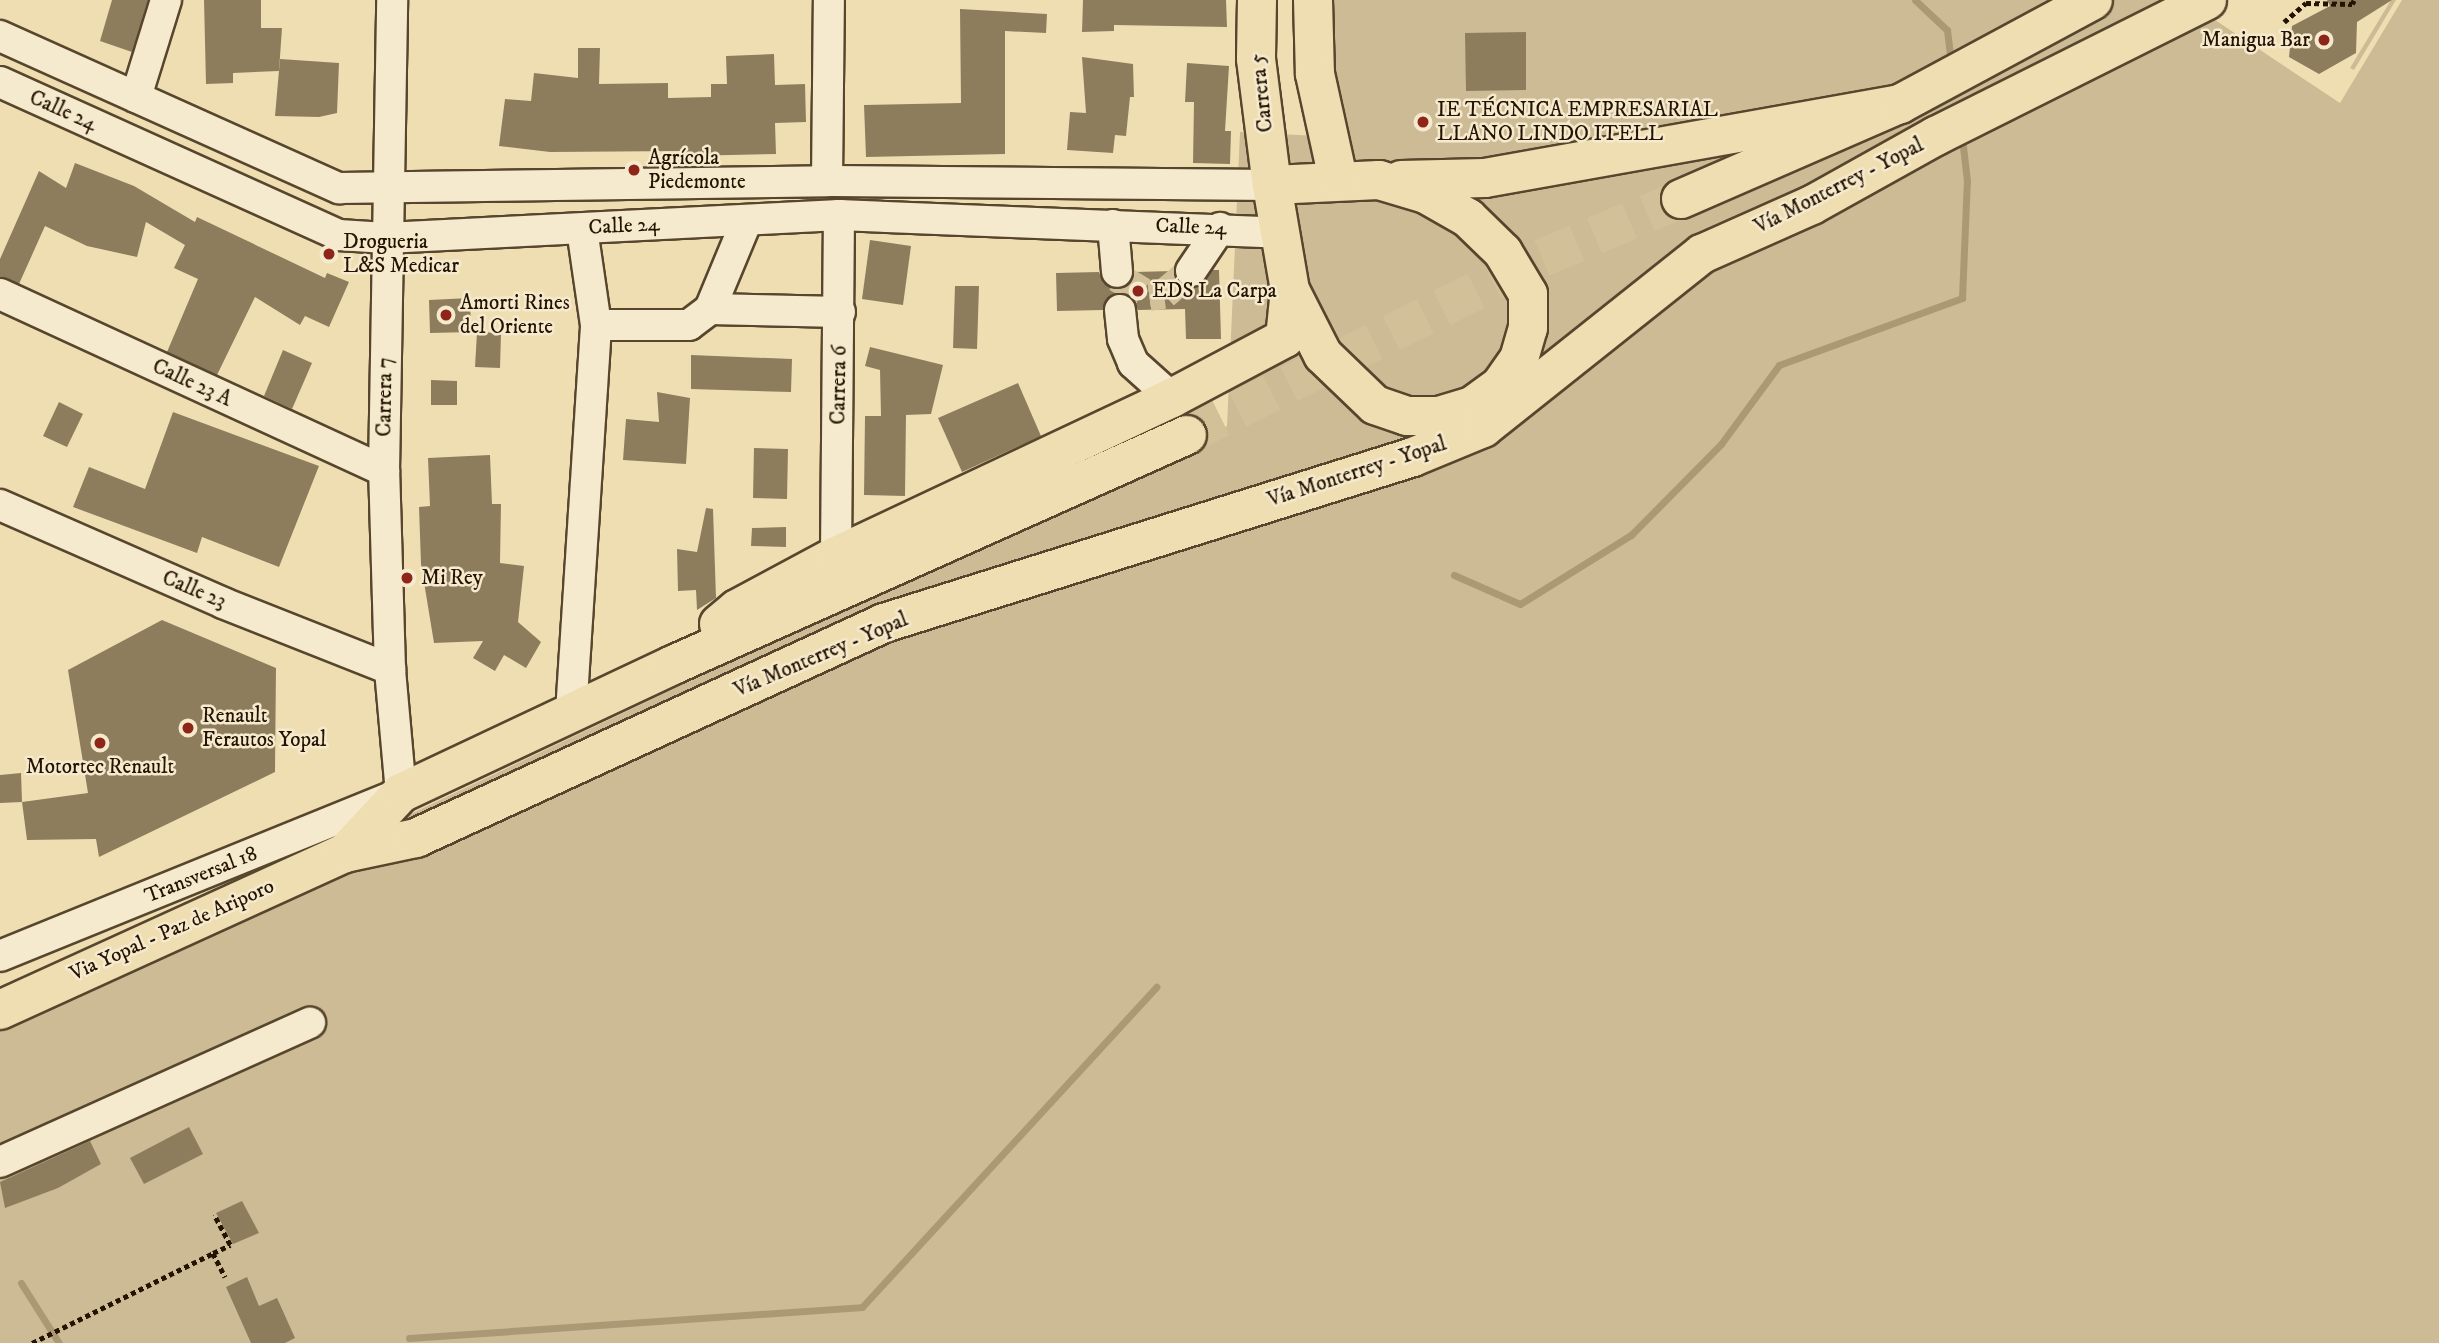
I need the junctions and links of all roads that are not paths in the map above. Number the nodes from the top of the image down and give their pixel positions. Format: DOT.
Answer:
graph roads {
  1 [pos="166,0"];
  2 [pos="392,0"];
  3 [pos="829,0"];
  4 [pos="1256,0"];
  5 [pos="1313,0"];
  6 [pos="2093,0"];
  7 [pos="2207,0"];
  8 [pos="0,36"];
  9 [pos="0,82"];
  10 [pos="136,97"];
  11 [pos="1911,98"];
  12 [pos="1338,179"];
  13 [pos="1379,180"];
  14 [pos="827,181"];
  15 [pos="1272,185"];
  16 [pos="389,190"];
  17 [pos="1681,199"];
  18 [pos="839,215"];
  19 [pos="747,220"];
  20 [pos="1113,225"];
  21 [pos="1220,228"];
  22 [pos="582,229"];
  23 [pos="1281,233"];
  24 [pos="386,239"];
  25 [pos="1702,254"];
  26 [pos="1191,271"];
  27 [pos="1117,272"];
  28 [pos="1290,290"];
  29 [pos="0,294"];
  30 [pos="710,309"];
  31 [pos="1120,310"];
  32 [pos="840,312"];
  33 [pos="596,324"];
  34 [pos="1500,386"];
  35 [pos="1172,398"];
  36 [pos="1439,416"];
  37 [pos="1187,435"];
  38 [pos="384,471"];
  39 [pos="0,505"];
  40 [pos="836,556"];
  41 [pos="884,624"];
  42 [pos="673,665"];
  43 [pos="390,669"];
  44 [pos="571,713"];
  45 [pos="401,793"];
  46 [pos="345,853"];
  47 [pos="0,956"];
  48 [pos="0,1010"];
  49 [pos="310,1023"];
  50 [pos="0,1162"];
  1 -- 10 [label="street"];
  2 -- 16 [label="street, Carrera 7"];
  3 -- 14 [label="street"];
  4 -- 15 [label="main road, Carrera 5"];
  5 -- 12 [label="main road"];
  6 -- 11 [label="main road"];
  7 -- 25 [label="main road, Vía Monterrey - Yopal"];
  8 -- 10 [label="street, Calle 24"];
  9 -- 24 [label="street, Calle 24"];
  10 -- 16 [label="street, Calle 24"];
  11 -- 13 [label="main road"];
  11 -- 17 [label="main road"];
  12 -- 13 [label="main road"];
  12 -- 15 [label="main road"];
  13 -- 34 [label="main road"];
  14 -- 15 [label="street, Calle 24"];
  14 -- 16 [label="street, Calle 24"];
  15 -- 23 [label="main road, Carrera 5"];
  16 -- 24 [label="street, Carrera 7"];
  18 -- 19 [label="street, Calle 24"];
  18 -- 20 [label="street, Calle 24"];
  18 -- 32 [label="street, Carrera 6"];
  19 -- 22 [label="street, Calle 24"];
  19 -- 30 [label="street"];
  20 -- 21 [label="street, Calle 24"];
  20 -- 27 [label="street"];
  21 -- 23 [label="street, Calle 24"];
  21 -- 26 [label="street"];
  22 -- 24 [label="street, Calle 24"];
  22 -- 33 [label="street"];
  23 -- 28 [label="main road, Carrera 5"];
  24 -- 38 [label="street, Carrera 7"];
  25 -- 34 [label="main road"];
  25 -- 41 [label="main road, Vía Monterrey - Yopal"];
  28 -- 35 [label="main road"];
  28 -- 36 [label="main road"];
  29 -- 38 [label="street, Calle 23 A"];
  30 -- 32 [label="street"];
  30 -- 33 [label="street"];
  31 -- 35 [label="street"];
  32 -- 40 [label="street, Carrera 6"];
  33 -- 44 [label="street"];
  34 -- 36 [label="main road"];
  35 -- 40 [label="main road"];
  36 -- 41 [label="main road"];
  37 -- 42 [label="main road"];
  38 -- 43 [label="street, Carrera 7"];
  39 -- 43 [label="street, Calle 23"];
  40 -- 42 [label="main road"];
  41 -- 46 [label="main road, Vía Monterrey - Yopal"];
  42 -- 44 [label="main road"];
  43 -- 45 [label="street, Carrera 7"];
  44 -- 45 [label="main road"];
  45 -- 46 [label="main road"];
  45 -- 47 [label="street, Transversal 18"];
  46 -- 48 [label="main road, Via Yopal - Paz de Ariporo"];
  49 -- 50 [label="street"];
}
